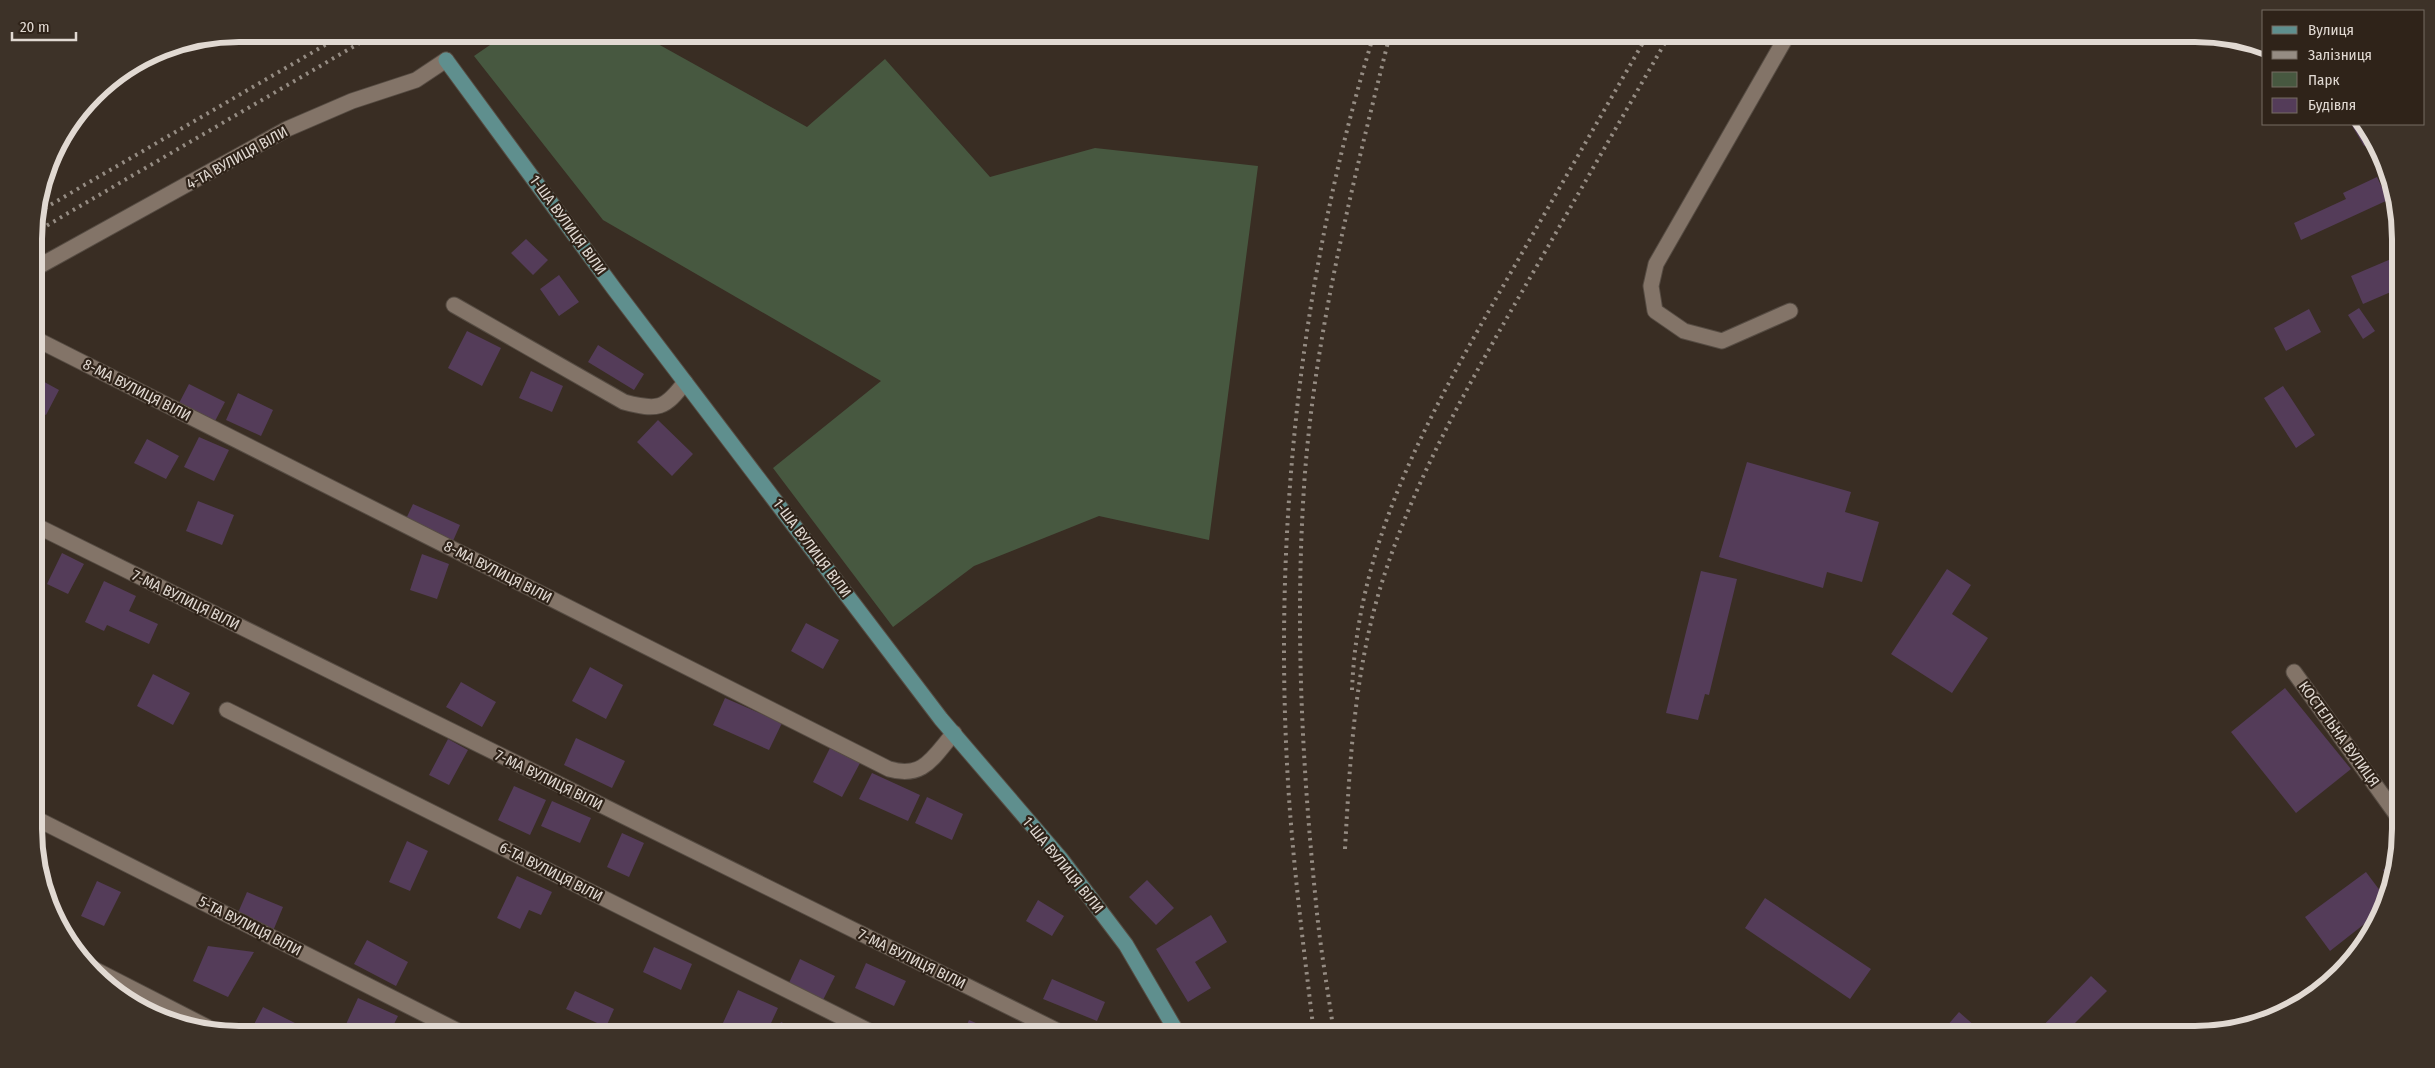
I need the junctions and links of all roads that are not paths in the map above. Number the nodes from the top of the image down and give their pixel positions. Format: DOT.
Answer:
graph roads {
  1 [pos="1783,42"];
  2 [pos="446,60"];
  3 [pos="42,265"];
  4 [pos="454,305"];
  5 [pos="1790,312"];
  6 [pos="42,342"];
  7 [pos="685,382"];
  8 [pos="42,528"];
  9 [pos="2294,672"];
  10 [pos="227,710"];
  11 [pos="954,734"];
  12 [pos="2392,808"];
  13 [pos="42,821"];
  14 [pos="108,976"];
  15 [pos="194,1020"];
  16 [pos="448,1026"];
  17 [pos="859,1026"];
  18 [pos="1048,1026"];
  19 [pos="1173,1026"];
  1 -- 5 [label="street"];
  2 -- 3 [label="street, 4-ТА ВУЛИЦЯ ВІЛИ"];
  2 -- 7 [label="main road, 1-ША ВУЛИЦЯ ВІЛИ"];
  4 -- 7 [label="street"];
  6 -- 11 [label="street, 8-МА ВУЛИЦЯ ВІЛИ"];
  7 -- 11 [label="main road, 1-ША ВУЛИЦЯ ВІЛИ"];
  8 -- 18 [label="street, 7-МА ВУЛИЦЯ ВІЛИ"];
  9 -- 12 [label="street, КОСТЕЛЬНА ВУЛИЦЯ"];
  10 -- 17 [label="street, 6-ТА ВУЛИЦЯ ВІЛИ"];
  11 -- 19 [label="main road, 1-ША ВУЛИЦЯ ВІЛИ"];
  13 -- 16 [label="street, 5-ТА ВУЛИЦЯ ВІЛИ"];
  14 -- 15 [label="street"];
}
